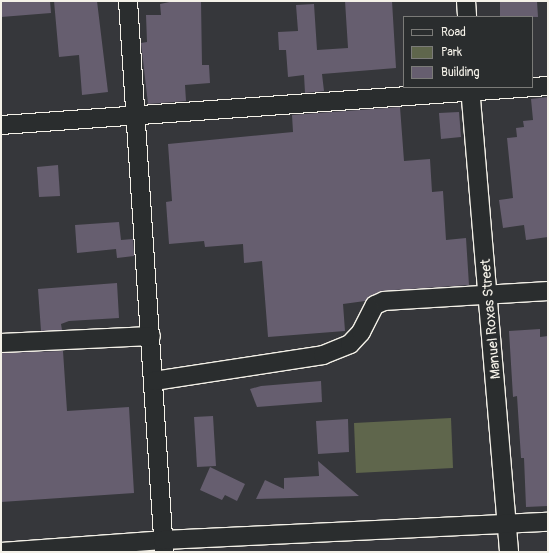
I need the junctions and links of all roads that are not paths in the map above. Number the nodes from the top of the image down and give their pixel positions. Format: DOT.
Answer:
graph roads {
  1 [pos="128,1"];
  2 [pos="466,1"];
  3 [pos="467,16"];
  4 [pos="548,86"];
  5 [pos="533,87"];
  6 [pos="510,88"];
  7 [pos="471,90"];
  8 [pos="137,118"];
  9 [pos="1,125"];
  10 [pos="548,291"];
  11 [pos="488,294"];
  12 [pos="151,336"];
  13 [pos="1,342"];
  14 [pos="154,381"];
  15 [pos="548,522"];
  16 [pos="508,524"];
  17 [pos="164,546"];
  18 [pos="1,552"];
  19 [pos="510,552"];
  1 -- 8 [label="street"];
  2 -- 3 [label="street"];
  4 -- 5 [label="street"];
  6 -- 7 [label="street"];
  7 -- 8 [label="street"];
  7 -- 11 [label="street, Manuel Roxas Street"];
  8 -- 9 [label="street"];
  8 -- 12 [label="street"];
  10 -- 11 [label="street"];
  11 -- 14 [label="street"];
  11 -- 16 [label="street, Manuel Roxas Street"];
  12 -- 13 [label="street"];
  12 -- 14 [label="street"];
  14 -- 17 [label="street"];
  15 -- 16 [label="street"];
  16 -- 17 [label="street"];
  16 -- 19 [label="street, Manuel Roxas Street"];
  17 -- 18 [label="street"];
}
